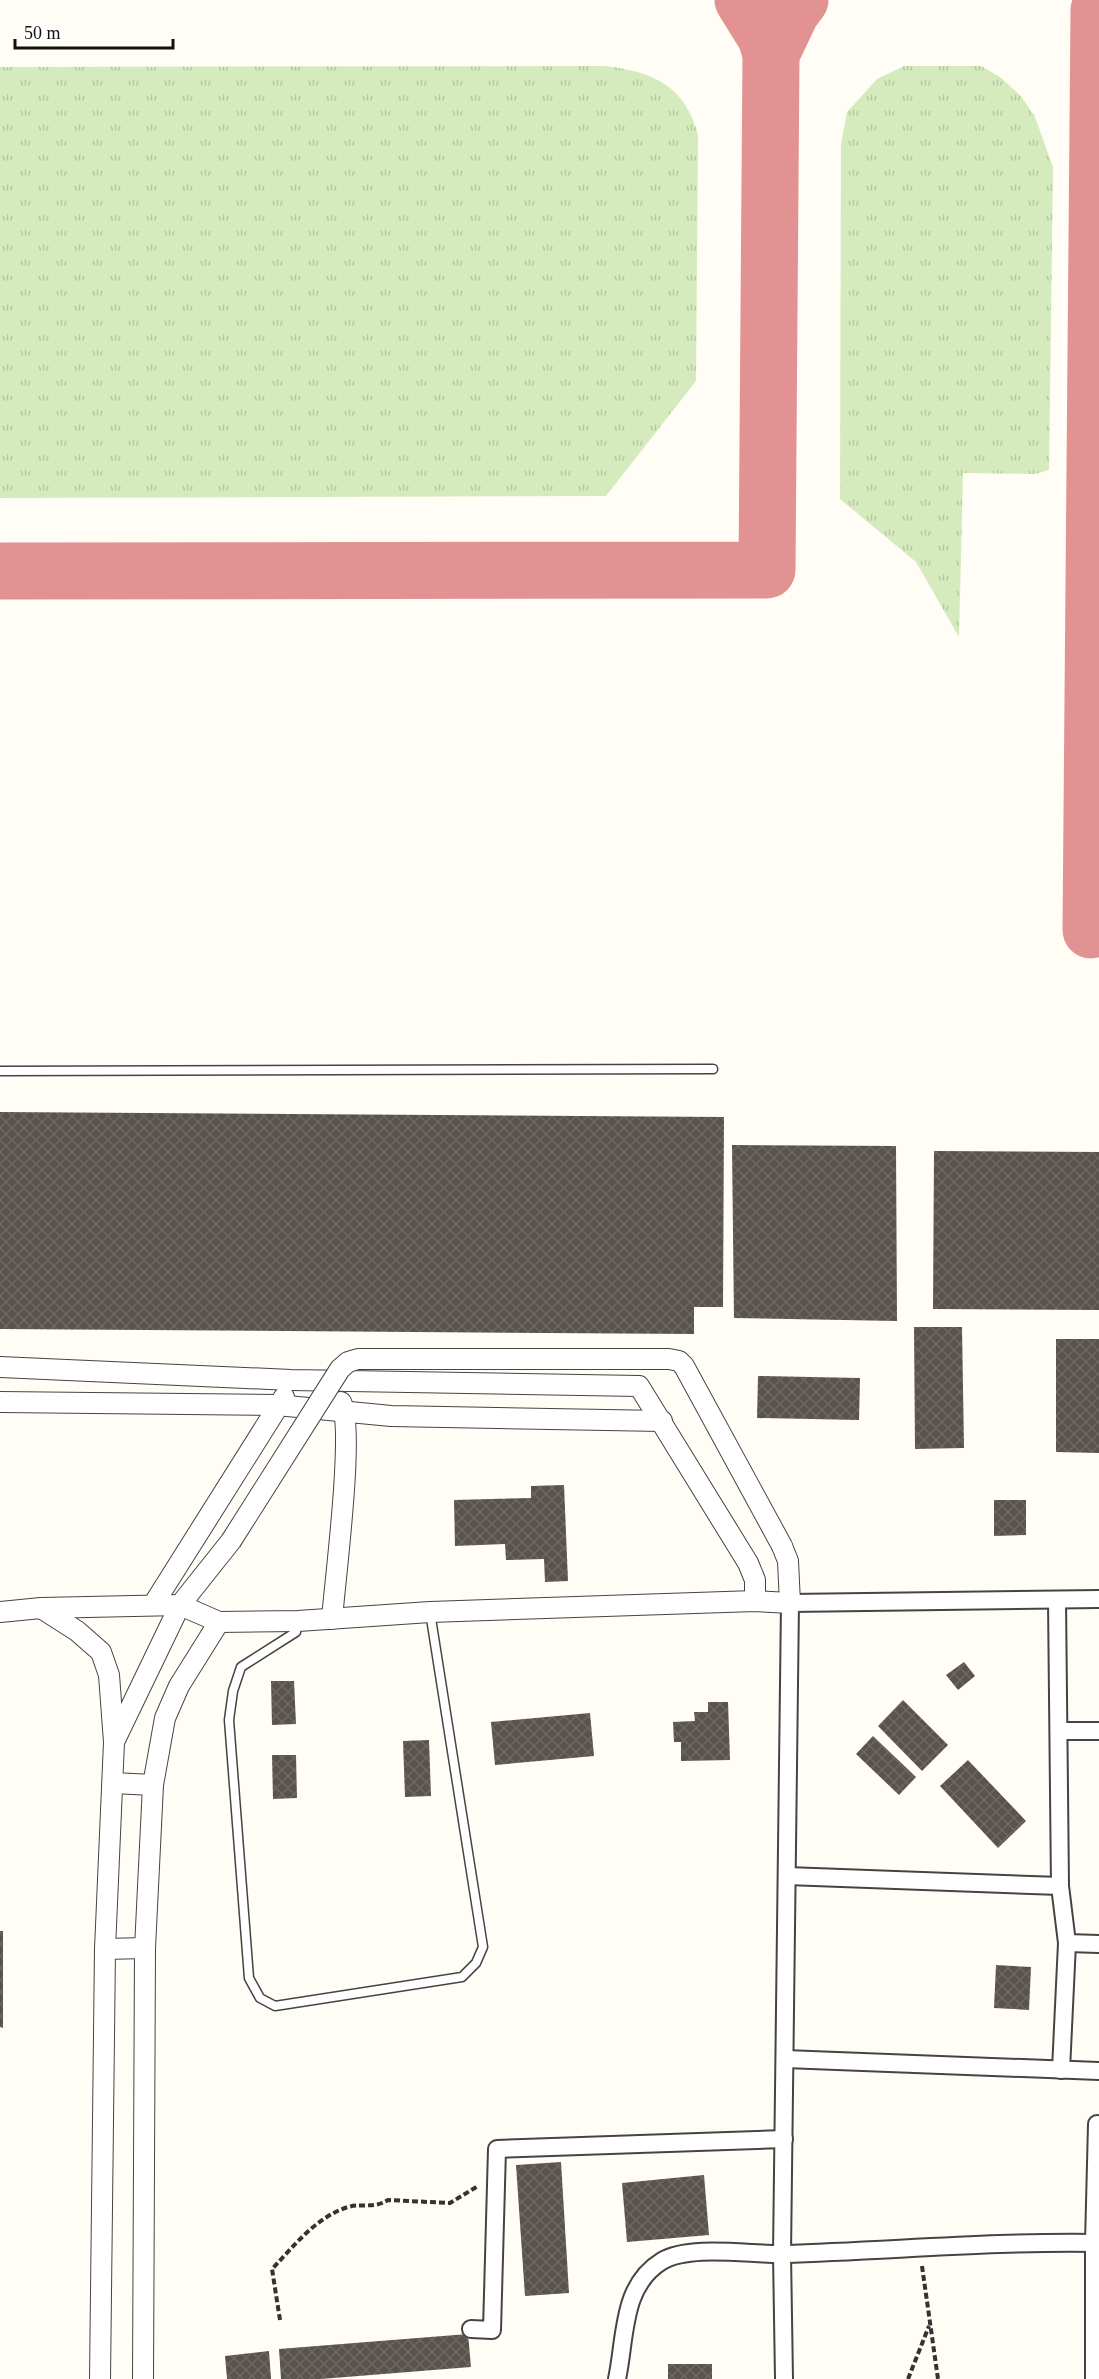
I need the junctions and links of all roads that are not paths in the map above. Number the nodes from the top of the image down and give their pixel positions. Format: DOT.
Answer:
graph roads {
  1 [pos="713,1069"];
  2 [pos="0,1071"];
  3 [pos="0,1367"];
  4 [pos="0,1402"];
  5 [pos="278,1406"];
  6 [pos="346,1412"];
  7 [pos="662,1421"];
  8 [pos="1099,1599"];
  9 [pos="1057,1600"];
  10 [pos="755,1601"];
  11 [pos="790,1603"];
  12 [pos="153,1605"];
  13 [pos="180,1605"];
  14 [pos="41,1608"];
  15 [pos="0,1612"];
  16 [pos="429,1612"];
  17 [pos="332,1619"];
  18 [pos="298,1621"];
  19 [pos="219,1622"];
  20 [pos="1059,1731"];
  21 [pos="1099,1731"];
  22 [pos="114,1742"];
  23 [pos="113,1783"];
  24 [pos="153,1785"];
  25 [pos="787,1875"];
  26 [pos="1060,1886"];
  27 [pos="1067,1943"];
  28 [pos="1099,1944"];
  29 [pos="145,1948"];
  30 [pos="105,1949"];
  31 [pos="784,2059"];
  32 [pos="1061,2070"];
  33 [pos="1099,2071"];
  34 [pos="1097,2124"];
  35 [pos="784,2139"];
  36 [pos="1096,2243"];
  37 [pos="782,2254"];
  38 [pos="471,2330"];
  39 [pos="100,2379"];
  40 [pos="143,2379"];
  41 [pos="617,2379"];
  42 [pos="784,2379"];
  43 [pos="1094,2379"];
  1 -- 2 [label="lane"];
  3 -- 7 [label="street"];
  4 -- 5 [label="street"];
  5 -- 6 [label="street"];
  5 -- 12 [label="street"];
  6 -- 7 [label="street"];
  6 -- 17 [label="street"];
  7 -- 10 [label="street"];
  8 -- 9 [label="street"];
  9 -- 11 [label="street"];
  9 -- 20 [label="street"];
  10 -- 11 [label="street"];
  10 -- 16 [label="street"];
  11 -- 13 [label="street, bridge"];
  11 -- 25 [label="street"];
  12 -- 13 [label="street"];
  12 -- 14 [label="street"];
  13 -- 19 [label="street"];
  13 -- 22 [label="street"];
  14 -- 15 [label="street"];
  14 -- 22 [label="street"];
  16 -- 17 [label="street"];
  16 -- 18 [label="lane"];
  17 -- 18 [label="street"];
  18 -- 19 [label="street"];
  19 -- 24 [label="street"];
  20 -- 21 [label="street"];
  20 -- 26 [label="street"];
  22 -- 23 [label="street"];
  23 -- 24 [label="street"];
  23 -- 30 [label="street"];
  24 -- 29 [label="street"];
  25 -- 26 [label="street"];
  25 -- 31 [label="street"];
  26 -- 27 [label="street"];
  27 -- 28 [label="street"];
  27 -- 32 [label="street"];
  29 -- 30 [label="street"];
  29 -- 40 [label="street"];
  30 -- 39 [label="street"];
  31 -- 32 [label="street"];
  31 -- 35 [label="street"];
  32 -- 33 [label="street"];
  34 -- 36 [label="street"];
  35 -- 37 [label="street"];
  35 -- 38 [label="street"];
  36 -- 37 [label="street"];
  36 -- 43 [label="street"];
  37 -- 41 [label="street"];
  37 -- 42 [label="street"];
}
